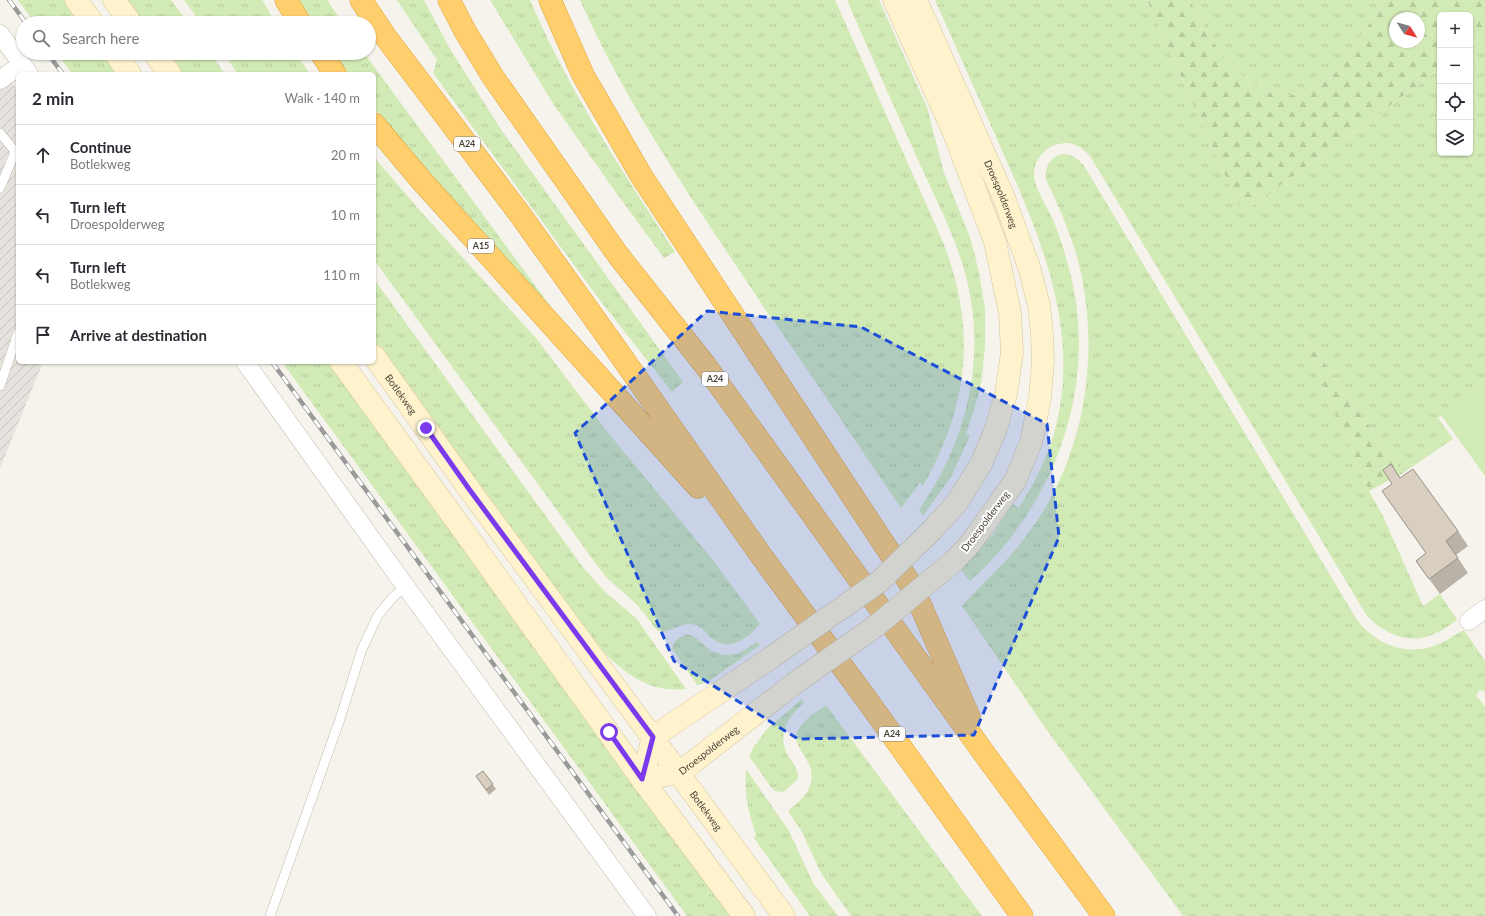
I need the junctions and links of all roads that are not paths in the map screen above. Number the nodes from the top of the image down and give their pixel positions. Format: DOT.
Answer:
graph roads {
  1 [pos="76,0"];
  2 [pos="114,0"];
  3 [pos="286,0"];
  4 [pos="361,0"];
  5 [pos="449,0"];
  6 [pos="550,0"];
  7 [pos="894,0"];
  8 [pos="916,0"];
  9 [pos="88,16"];
  10 [pos="126,16"];
  11 [pos="296,16"];
  12 [pos="372,16"];
  13 [pos="376,22"];
  14 [pos="0,34"];
  15 [pos="16,56"];
  16 [pos="19,60"];
  17 [pos="120,60"];
  18 [pos="159,60"];
  19 [pos="326,60"];
  20 [pos="25,69"];
  21 [pos="129,72"];
  22 [pos="168,72"];
  23 [pos="335,72"];
  24 [pos="16,73"];
  25 [pos="0,80"];
  26 [pos="376,126"];
  27 [pos="0,133"];
  28 [pos="16,153"];
  29 [pos="16,156"];
  30 [pos="0,188"];
  31 [pos="16,339"];
  32 [pos="376,359"];
  33 [pos="246,364"];
  34 [pos="342,364"];
  35 [pos="0,386"];
  36 [pos="760,554"];
  37 [pos="406,587"];
  38 [pos="1485,609"];
  39 [pos="1469,621"];
  40 [pos="653,737"];
  41 [pos="986,756"];
  42 [pos="680,773"];
  43 [pos="642,779"];
  44 [pos="270,916"];
  45 [pos="647,916"];
  46 [pos="744,916"];
  47 [pos="784,916"];
  48 [pos="1022,916"];
  49 [pos="1104,916"];
  1 -- 9 [label="main road"];
  2 -- 10 [label="main road"];
  3 -- 11 [label="highway"];
  4 -- 12 [label="highway, A24"];
  5 -- 41 [label="highway, A24"];
  6 -- 41 [label="highway, A24"];
  7 -- 40 [label="main road, bridge"];
  8 -- 42 [label="main road, Droespolderweg, bridge"];
  13 -- 36 [label="highway, A24"];
  14 -- 15 [label="street"];
  16 -- 20 [label="street"];
  17 -- 21 [label="main road"];
  18 -- 22 [label="main road"];
  19 -- 23 [label="highway"];
  24 -- 25 [label="street"];
  26 -- 36 [label="highway, A15"];
  27 -- 28 [label="lane"];
  29 -- 30 [label="lane"];
  31 -- 35 [label="lane"];
  32 -- 40 [label="main road, Botlekweg"];
  33 -- 37 [label="street"];
  34 -- 43 [label="main road"];
  36 -- 48 [label="highway, A24"];
  37 -- 44 [label="lane"];
  37 -- 45 [label="street"];
  38 -- 39 [label="street"];
  40 -- 42 [label="main road, Botlekweg"];
  40 -- 43 [label="main road"];
  41 -- 49 [label="highway, A24"];
  42 -- 43 [label="main road, Droespolderweg"];
  42 -- 47 [label="main road, Botlekweg"];
  43 -- 46 [label="main road"];
}
